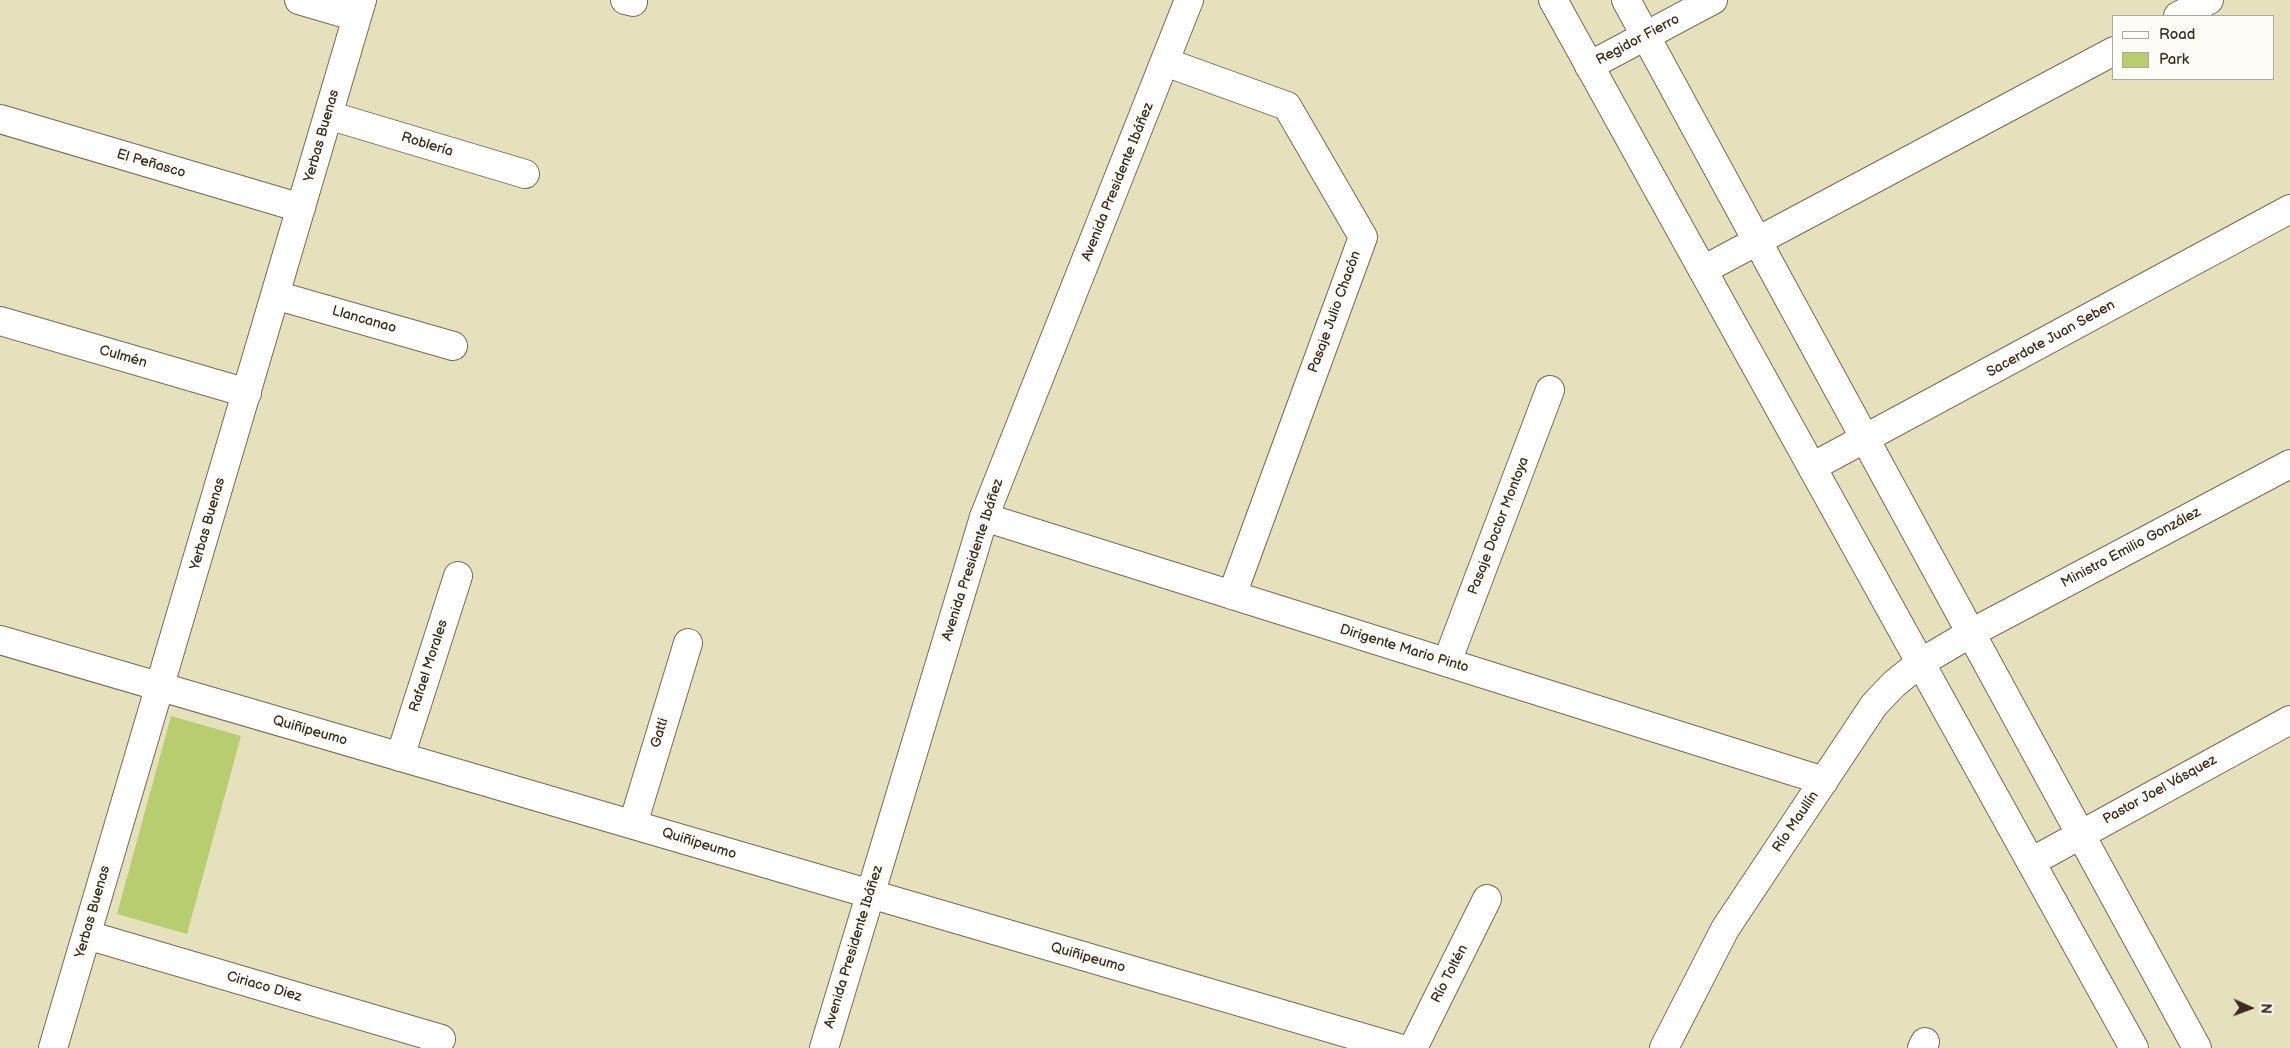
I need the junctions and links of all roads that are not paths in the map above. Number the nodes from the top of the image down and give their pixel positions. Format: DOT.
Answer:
graph roads {
  1 [pos="299,0"];
  2 [pos="1189,0"];
  3 [pos="1553,0"];
  4 [pos="1626,0"];
  5 [pos="1713,0"];
  6 [pos="2209,0"];
  7 [pos="360,8"];
  8 [pos="2180,15"];
  9 [pos="1645,36"];
  10 [pos="2112,52"];
  11 [pos="1166,62"];
  12 [pos="1590,66"];
  13 [pos="328,115"];
  14 [pos="0,119"];
  15 [pos="525,174"];
  16 [pos="301,208"];
  17 [pos="2290,209"];
  18 [pos="1757,241"];
  19 [pos="1703,270"];
  20 [pos="275,295"];
  21 [pos="0,321"];
  22 [pos="453,346"];
  23 [pos="1550,390"];
  24 [pos="247,393"];
  25 [pos="1865,440"];
  26 [pos="2290,464"];
  27 [pos="1812,467"];
  28 [pos="984,518"];
  29 [pos="458,576"];
  30 [pos="1232,595"];
  31 [pos="1971,633"];
  32 [pos="0,640"];
  33 [pos="688,643"];
  34 [pos="1447,662"];
  35 [pos="1920,663"];
  36 [pos="160,687"];
  37 [pos="2290,720"];
  38 [pos="400,757"];
  39 [pos="1824,781"];
  40 [pos="633,824"];
  41 [pos="2080,834"];
  42 [pos="2031,862"];
  43 [pos="870,894"];
  44 [pos="1487,899"];
  45 [pos="87,934"];
  46 [pos="441,1039"];
  47 [pos="53,1048"];
  48 [pos="824,1048"];
  49 [pos="1398,1048"];
  50 [pos="1413,1048"];
  51 [pos="1664,1048"];
  52 [pos="2134,1048"];
  53 [pos="2197,1048"];
  1 -- 7 [label="street"];
  2 -- 11 [label="street, Avenida Presidente Ibáñez"];
  3 -- 12 [label="street"];
  4 -- 9 [label="street"];
  5 -- 9 [label="street, Regidor Fierro"];
  6 -- 8 [label="street"];
  7 -- 13 [label="street, Yerbas Buenas"];
  9 -- 12 [label="street, Regidor Fierro"];
  9 -- 18 [label="street"];
  10 -- 18 [label="street"];
  11 -- 28 [label="street, Avenida Presidente Ibáñez"];
  11 -- 30 [label="street, Pasaje Julio Chacón"];
  12 -- 19 [label="street"];
  13 -- 15 [label="street, Roblería"];
  13 -- 16 [label="street, Yerbas Buenas"];
  14 -- 16 [label="street, El Peñasco"];
  16 -- 20 [label="street, Yerbas Buenas"];
  17 -- 25 [label="street, Sacerdote Juan Seben"];
  18 -- 19 [label="street"];
  18 -- 25 [label="street"];
  19 -- 27 [label="street"];
  20 -- 22 [label="street, Llancanao"];
  20 -- 24 [label="street, Yerbas Buenas"];
  21 -- 24 [label="street, Culmén"];
  23 -- 34 [label="street, Pasaje Doctor Montoya"];
  24 -- 36 [label="street, Yerbas Buenas"];
  25 -- 27 [label="street, Sacerdote Juan Seben"];
  25 -- 31 [label="street"];
  26 -- 31 [label="street, Ministro Emilio González"];
  27 -- 35 [label="street"];
  28 -- 30 [label="street, Dirigente Mario Pinto"];
  28 -- 43 [label="street, Avenida Presidente Ibáñez"];
  29 -- 38 [label="street, Rafael Morales"];
  30 -- 34 [label="street, Dirigente Mario Pinto"];
  31 -- 35 [label="street, Río Maullín"];
  31 -- 41 [label="street"];
  32 -- 36 [label="street, Quiñipeumo"];
  33 -- 40 [label="street, Gatti"];
  34 -- 39 [label="street, Dirigente Mario Pinto"];
  35 -- 39 [label="street, Río Maullín"];
  35 -- 42 [label="street"];
  36 -- 38 [label="street, Quiñipeumo"];
  36 -- 45 [label="street, Yerbas Buenas"];
  37 -- 41 [label="street, Pastor Joel Vásquez"];
  38 -- 40 [label="street, Quiñipeumo"];
  39 -- 51 [label="street, Río Maullín"];
  40 -- 43 [label="street, Quiñipeumo"];
  41 -- 42 [label="street, Pastor Joel Vásquez"];
  41 -- 53 [label="street"];
  42 -- 52 [label="street"];
  43 -- 48 [label="street, Avenida Presidente Ibáñez"];
  43 -- 49 [label="street, Quiñipeumo"];
  44 -- 50 [label="street, Río Toltén"];
  45 -- 46 [label="street, Ciriaco Diez"];
  45 -- 47 [label="street, Yerbas Buenas"];
}
